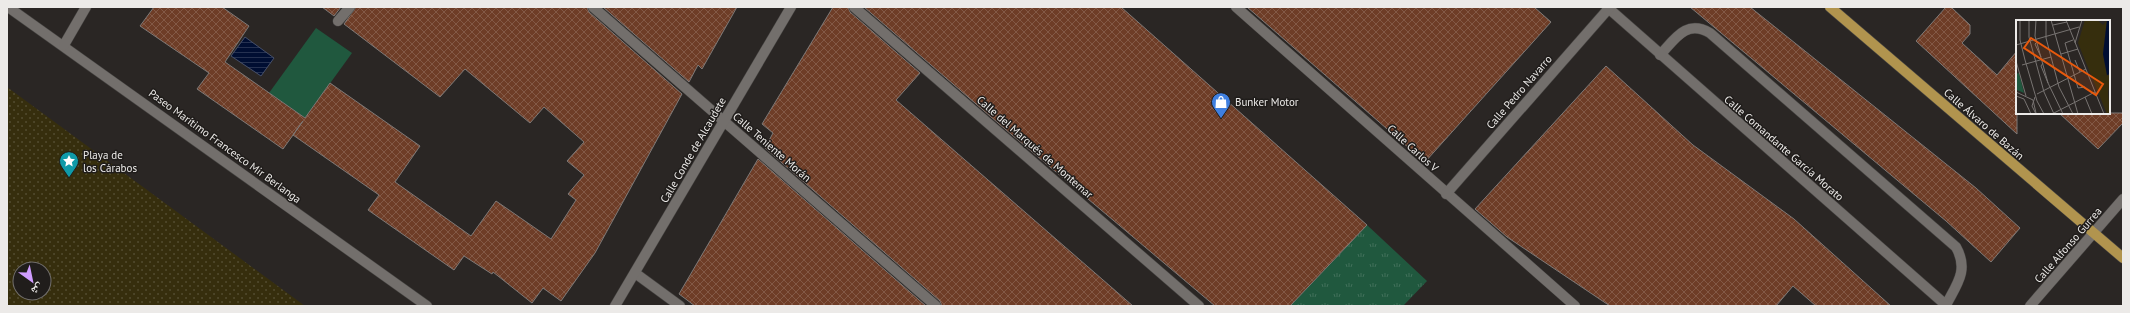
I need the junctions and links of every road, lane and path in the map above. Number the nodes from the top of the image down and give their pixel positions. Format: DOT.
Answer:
graph roads {
  1 [pos="8,7"];
  2 [pos="86,7"];
  3 [pos="350,7"];
  4 [pos="593,7"];
  5 [pos="791,7"];
  6 [pos="854,7"];
  7 [pos="1236,7"];
  8 [pos="1608,7"];
  9 [pos="1830,7"];
  10 [pos="338,21"];
  11 [pos="64,45"];
  12 [pos="1660,55"];
  13 [pos="724,121"];
  14 [pos="1446,194"];
  15 [pos="2123,199"];
  16 [pos="2093,233"];
  17 [pos="2123,258"];
  18 [pos="635,273"];
  19 [pos="427,306"];
  20 [pos="615,306"];
  21 [pos="680,306"];
  22 [pos="936,306"];
  23 [pos="1200,306"];
  24 [pos="1575,306"];
  25 [pos="1947,306"];
  26 [pos="2030,306"];
  1 -- 11 [label="street, Paseo Marítimo Francesco Mir Berlanga"];
  2 -- 11 [label="street"];
  3 -- 10 [label="street"];
  4 -- 13 [label="street, Calle Teniente Morán"];
  5 -- 13 [label="street, Calle Conde de Alcaudete"];
  6 -- 23 [label="street, Calle del Marqués de Montemar"];
  7 -- 14 [label="street, Calle Carlos V"];
  8 -- 12 [label="street, Calle Comandante García Morato"];
  8 -- 14 [label="street, Calle Pedro Navarro"];
  9 -- 16 [label="main road, Calle Álvaro de Bazán"];
  11 -- 19 [label="street, Paseo Marítimo Francesco Mir Berlanga"];
  12 -- 25 [label="street, Calle Comandante García Morato"];
  12 -- 25 [label="street"];
  13 -- 18 [label="street, Calle Conde de Alcaudete"];
  13 -- 22 [label="street, Calle Teniente Morán"];
  14 -- 24 [label="street, Calle Carlos V"];
  15 -- 16 [label="street, Calle Alfonso Gurrea"];
  16 -- 17 [label="main road, Calle Álvaro de Bazán"];
  16 -- 26 [label="street, Calle Alfonso Gurrea"];
  18 -- 20 [label="street, Calle Conde de Alcaudete"];
  18 -- 21 [label="street"];
}
